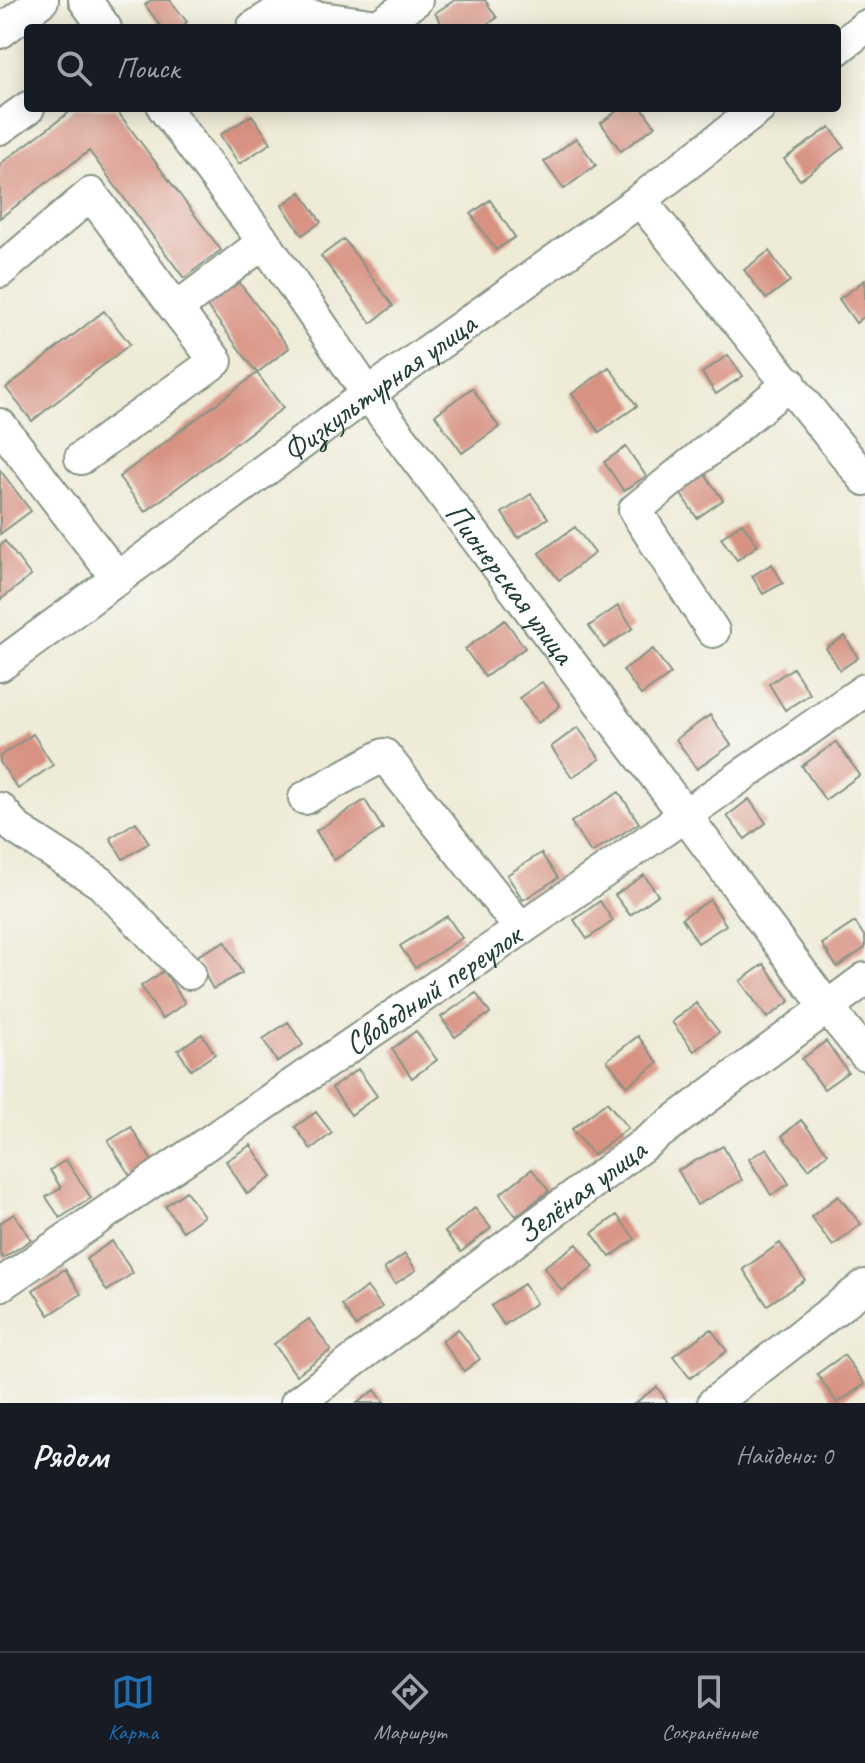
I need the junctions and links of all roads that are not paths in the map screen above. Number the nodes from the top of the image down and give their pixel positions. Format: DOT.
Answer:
graph roads {
  1 [pos="42,0"];
  2 [pos="85,0"];
  3 [pos="416,0"];
  4 [pos="102,24"];
  5 [pos="259,24"];
  6 [pos="364,24"];
  7 [pos="381,24"];
  8 [pos="865,28"];
  9 [pos="0,32"];
  10 [pos="841,46"];
  11 [pos="24,111"];
  12 [pos="167,112"];
  13 [pos="754,112"];
  14 [pos="0,128"];
  15 [pos="640,200"];
  16 [pos="264,242"];
  17 [pos="0,271"];
  18 [pos="176,309"];
  19 [pos="790,383"];
  20 [pos="368,394"];
  21 [pos="0,425"];
  22 [pos="81,458"];
  23 [pos="865,479"];
  24 [pos="118,579"];
  25 [pos="713,631"];
  26 [pos="0,665"];
  27 [pos="865,690"];
  28 [pos="305,798"];
  29 [pos="0,809"];
  30 [pos="685,815"];
  31 [pos="521,929"];
  32 [pos="189,973"];
  33 [pos="865,979"];
  34 [pos="826,1006"];
  35 [pos="865,1054"];
  36 [pos="0,1285"];
  37 [pos="865,1286"];
  38 [pos="297,1403"];
  39 [pos="714,1403"];
  1 -- 9 [label="street"];
  2 -- 4 [label="street"];
  3 -- 7 [label="street"];
  5 -- 6 [label="street"];
  8 -- 10 [label="street"];
  11 -- 14 [label="street"];
  12 -- 16 [label="street, Пионерская улица"];
  13 -- 15 [label="street, Физкультурная улица"];
  15 -- 19 [label="street"];
  15 -- 20 [label="street, Физкультурная улица"];
  16 -- 18 [label="street"];
  16 -- 20 [label="street, Пионерская улица"];
  17 -- 18 [label="street"];
  18 -- 22 [label="street"];
  19 -- 23 [label="street"];
  19 -- 25 [label="street"];
  20 -- 24 [label="street, Физкультурная улица"];
  20 -- 30 [label="street, Пионерская улица"];
  21 -- 24 [label="street"];
  24 -- 26 [label="street, Физкультурная улица"];
  27 -- 30 [label="street, Свободный переулок"];
  28 -- 31 [label="street"];
  29 -- 32 [label="street"];
  30 -- 31 [label="street, Свободный переулок"];
  30 -- 34 [label="street, Пионерская улица"];
  31 -- 36 [label="street, Свободный переулок"];
  33 -- 34 [label="street, Зелёная улица"];
  34 -- 35 [label="street, Пионерская улица"];
  34 -- 38 [label="street, Зелёная улица"];
  37 -- 39 [label="street"];
}
